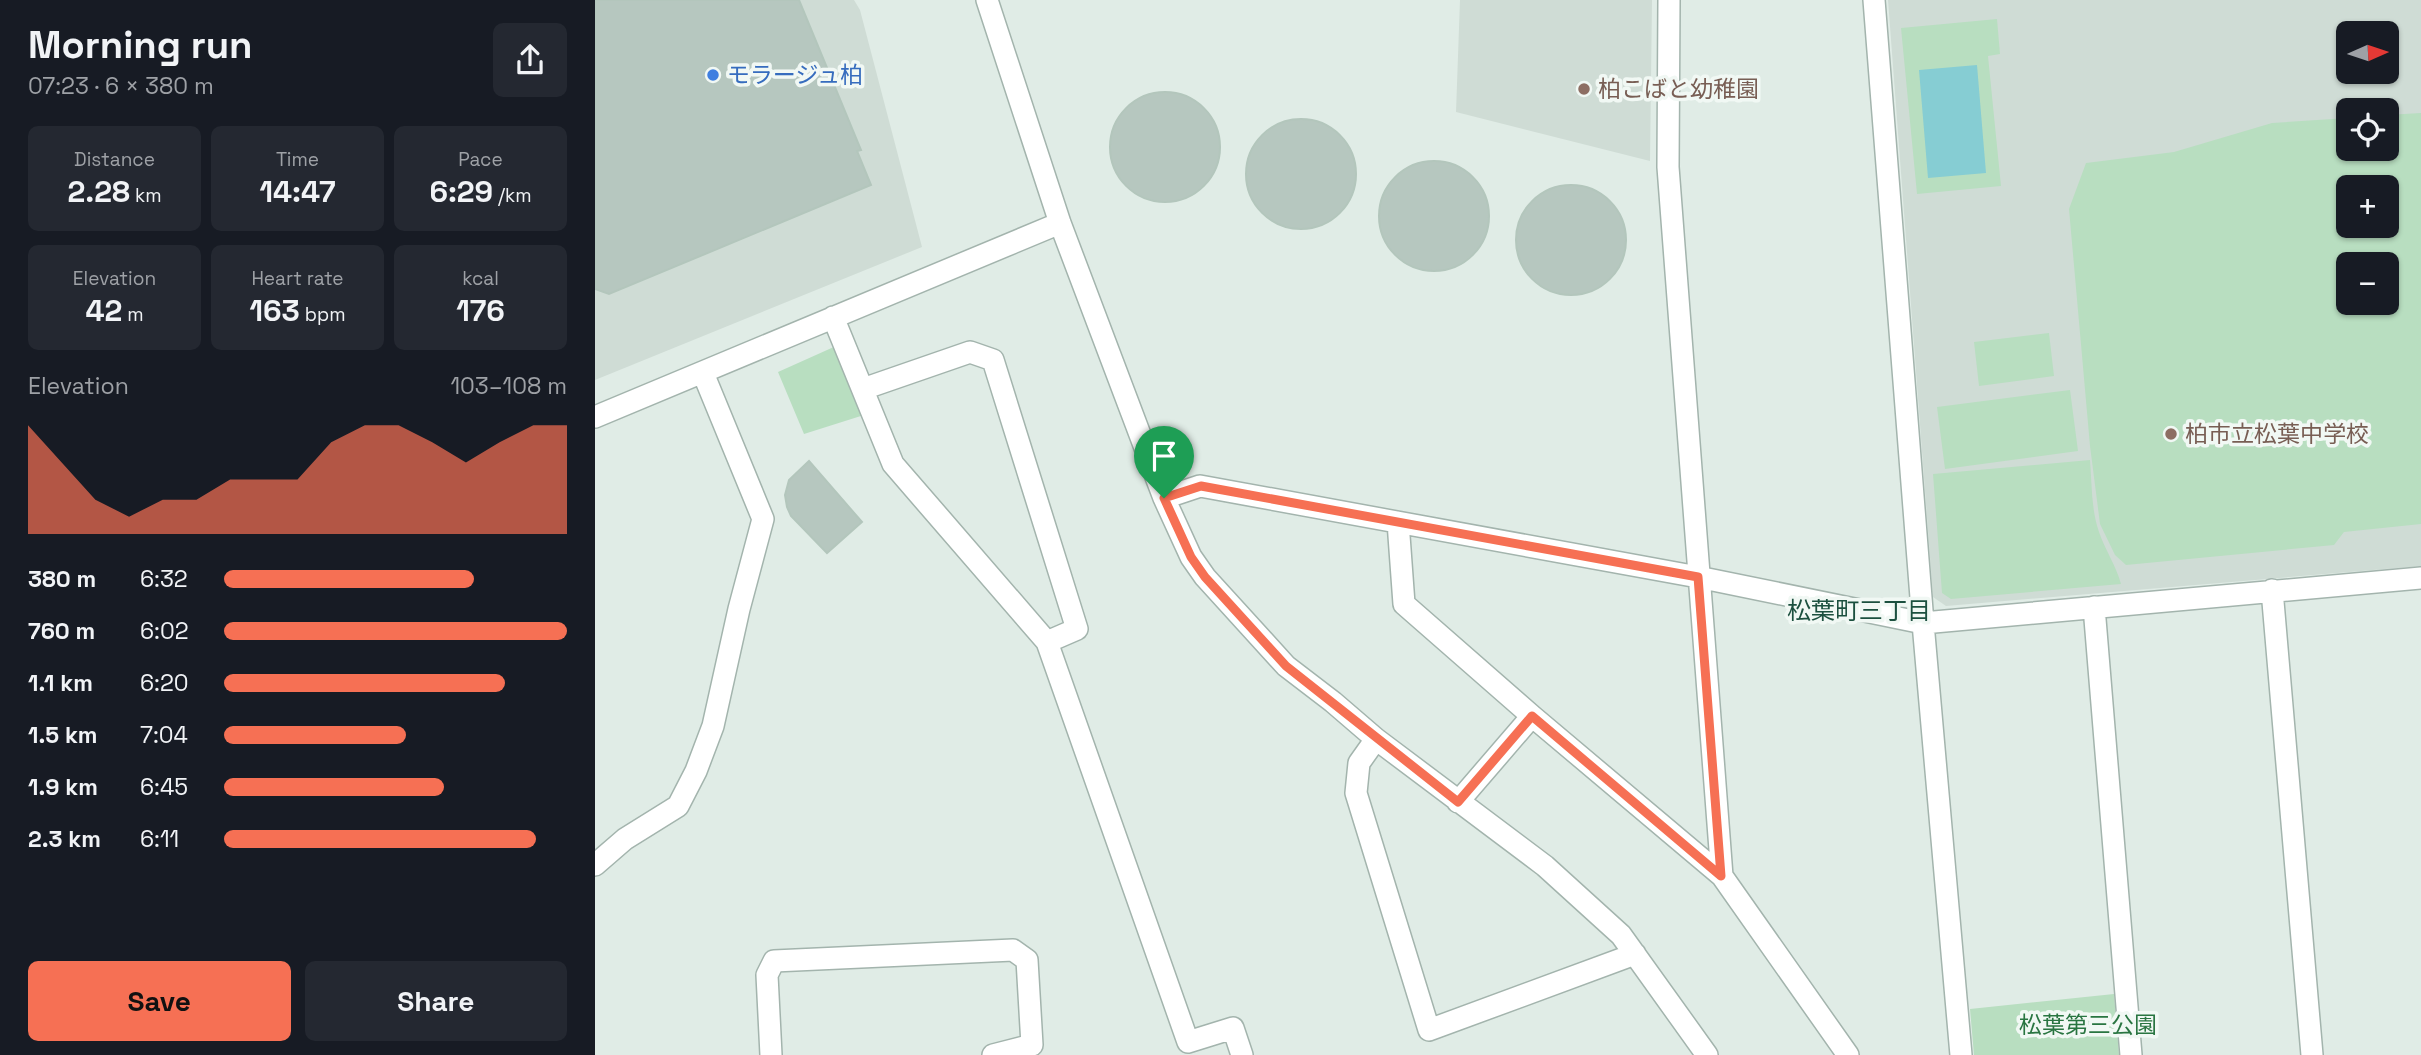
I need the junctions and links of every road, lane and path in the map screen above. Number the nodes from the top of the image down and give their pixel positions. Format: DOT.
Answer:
graph roads {
  1 [pos="987,0"];
  2 [pos="1669,0"];
  3 [pos="1874,0"];
  4 [pos="1060,223"];
  5 [pos="833,317"];
  6 [pos="703,373"];
  7 [pos="863,389"];
  8 [pos="595,417"];
  9 [pos="1164,498"];
  10 [pos="1398,522"];
  11 [pos="1698,577"];
  12 [pos="2421,578"];
  13 [pos="2272,590"];
  14 [pos="2094,607"];
  15 [pos="1923,623"];
  16 [pos="1048,642"];
  17 [pos="1532,716"];
  18 [pos="1376,739"];
  19 [pos="1458,802"];
  20 [pos="595,865"];
  21 [pos="1721,876"];
  22 [pos="1635,954"];
  23 [pos="771,1055"];
  24 [pos="993,1055"];
  25 [pos="1242,1055"];
  26 [pos="1707,1055"];
  27 [pos="1848,1055"];
  28 [pos="1961,1055"];
  29 [pos="2131,1055"];
  30 [pos="2312,1055"];
  1 -- 4 [label="street"];
  2 -- 11 [label="street"];
  3 -- 15 [label="street"];
  4 -- 5 [label="street"];
  4 -- 9 [label="street"];
  5 -- 6 [label="street"];
  5 -- 7 [label="street"];
  6 -- 8 [label="street"];
  6 -- 20 [label="street"];
  7 -- 16 [label="street"];
  7 -- 16 [label="street"];
  9 -- 10 [label="street"];
  9 -- 18 [label="street"];
  10 -- 11 [label="street"];
  10 -- 17 [label="street"];
  11 -- 15 [label="street"];
  11 -- 21 [label="street"];
  12 -- 13 [label="street"];
  13 -- 14 [label="street"];
  13 -- 30 [label="street"];
  14 -- 15 [label="street"];
  14 -- 29 [label="street"];
  15 -- 28 [label="street"];
  16 -- 25 [label="street"];
  17 -- 19 [label="street"];
  17 -- 21 [label="street"];
  18 -- 19 [label="street"];
  18 -- 22 [label="street"];
  19 -- 22 [label="street"];
  21 -- 27 [label="street"];
  22 -- 26 [label="street"];
  23 -- 24 [label="street"];
}
